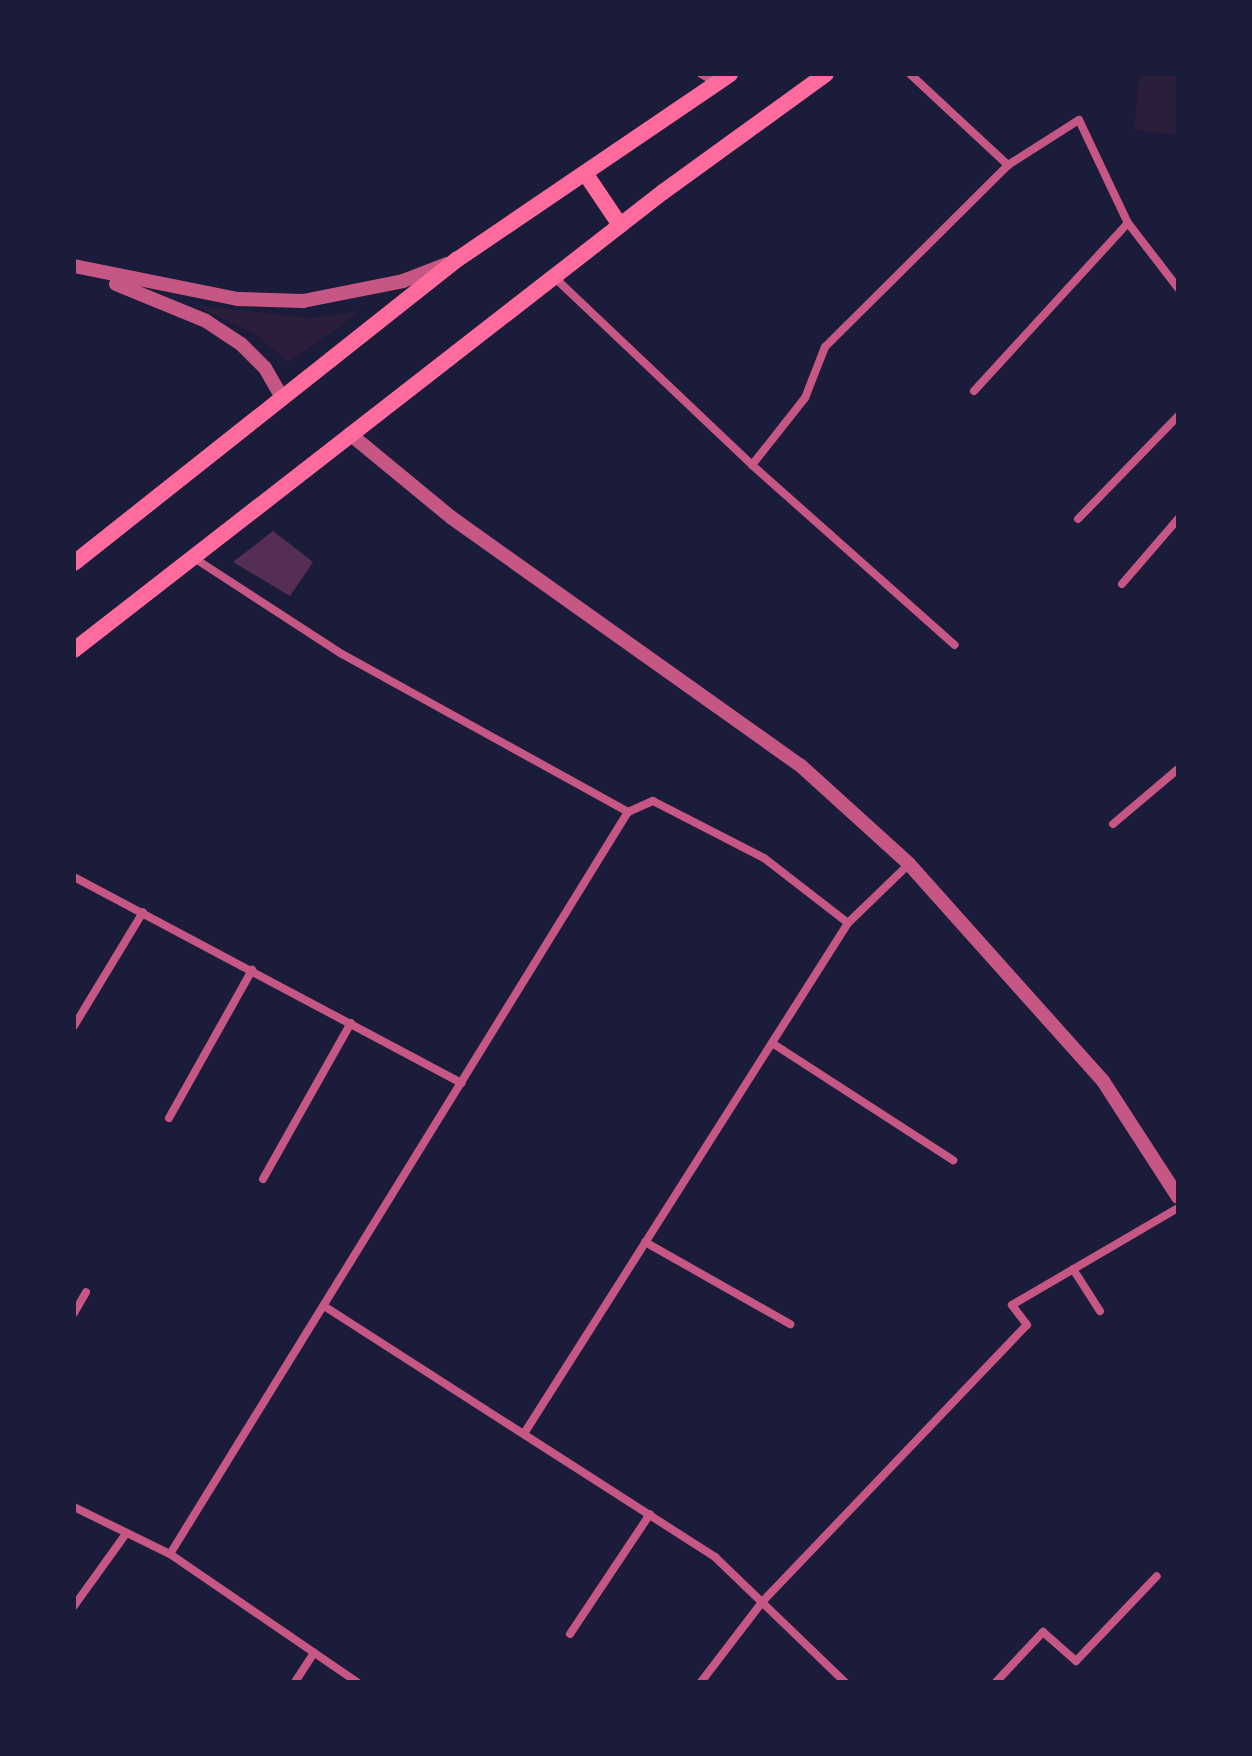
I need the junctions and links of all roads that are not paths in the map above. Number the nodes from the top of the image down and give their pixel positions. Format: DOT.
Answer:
graph roads {
  1 [pos="701,74"];
  2 [pos="826,74"];
  3 [pos="910,74"];
  4 [pos="724,79"];
  5 [pos="1008,165"];
  6 [pos="585,173"];
  7 [pos="1128,223"];
  8 [pos="620,225"];
  9 [pos="458,259"];
  10 [pos="74,268"];
  11 [pos="554,276"];
  12 [pos="1178,288"];
  13 [pos="974,391"];
  14 [pos="281,396"];
  15 [pos="1178,416"];
  16 [pos="350,434"];
  17 [pos="752,465"];
  18 [pos="1078,519"];
  19 [pos="1178,519"];
  20 [pos="78,554"];
  21 [pos="193,557"];
  22 [pos="1122,584"];
  23 [pos="955,645"];
  24 [pos="74,650"];
  25 [pos="1178,769"];
  26 [pos="628,812"];
  27 [pos="1113,824"];
  28 [pos="909,864"];
  29 [pos="74,877"];
  30 [pos="143,912"];
  31 [pos="848,923"];
  32 [pos="252,970"];
  33 [pos="351,1023"];
  34 [pos="74,1026"];
  35 [pos="772,1043"];
  36 [pos="462,1083"];
  37 [pos="169,1118"];
  38 [pos="953,1160"];
  39 [pos="263,1179"];
  40 [pos="1178,1197"];
  41 [pos="1178,1208"];
  42 [pos="645,1242"];
  43 [pos="1073,1269"];
  44 [pos="86,1292"];
  45 [pos="324,1306"];
  46 [pos="1100,1311"];
  47 [pos="74,1313"];
  48 [pos="790,1324"];
  49 [pos="525,1432"];
  50 [pos="74,1507"];
  51 [pos="650,1514"];
  52 [pos="125,1535"];
  53 [pos="170,1554"];
  54 [pos="1157,1576"];
  55 [pos="763,1601"];
  56 [pos="74,1606"];
  57 [pos="570,1634"];
  58 [pos="314,1653"];
  59 [pos="295,1682"];
  60 [pos="357,1682"];
  61 [pos="701,1682"];
  62 [pos="845,1682"];
  63 [pos="996,1682"];
  1 -- 4 [label="street"];
  2 -- 8 [label="main road"];
  3 -- 5 [label="street"];
  4 -- 6 [label="main road"];
  5 -- 7 [label="street"];
  5 -- 17 [label="street"];
  6 -- 8 [label="main road"];
  6 -- 9 [label="main road"];
  7 -- 12 [label="street"];
  7 -- 13 [label="street"];
  8 -- 11 [label="main road"];
  9 -- 10 [label="street"];
  9 -- 14 [label="main road"];
  10 -- 14 [label="street"];
  11 -- 16 [label="main road"];
  11 -- 17 [label="street"];
  14 -- 20 [label="main road"];
  15 -- 18 [label="street"];
  16 -- 21 [label="main road"];
  16 -- 28 [label="street"];
  17 -- 23 [label="street"];
  19 -- 22 [label="street"];
  21 -- 24 [label="main road"];
  21 -- 26 [label="street"];
  25 -- 27 [label="street"];
  26 -- 31 [label="street"];
  26 -- 36 [label="street"];
  28 -- 31 [label="street"];
  28 -- 40 [label="street"];
  29 -- 30 [label="street"];
  30 -- 32 [label="street"];
  30 -- 34 [label="street"];
  31 -- 35 [label="street"];
  32 -- 33 [label="street"];
  32 -- 37 [label="street"];
  33 -- 36 [label="street"];
  33 -- 39 [label="street"];
  35 -- 38 [label="street"];
  35 -- 42 [label="street"];
  36 -- 45 [label="street"];
  41 -- 43 [label="street"];
  42 -- 48 [label="street"];
  42 -- 49 [label="street"];
  43 -- 46 [label="street"];
  43 -- 55 [label="street"];
  44 -- 47 [label="street"];
  45 -- 49 [label="street"];
  45 -- 53 [label="street"];
  49 -- 51 [label="street"];
  50 -- 52 [label="street"];
  51 -- 55 [label="street"];
  51 -- 57 [label="street"];
  52 -- 53 [label="street"];
  52 -- 56 [label="street"];
  53 -- 58 [label="street"];
  54 -- 63 [label="street"];
  55 -- 61 [label="street"];
  55 -- 62 [label="street"];
  58 -- 59 [label="street"];
  58 -- 60 [label="street"];
}
